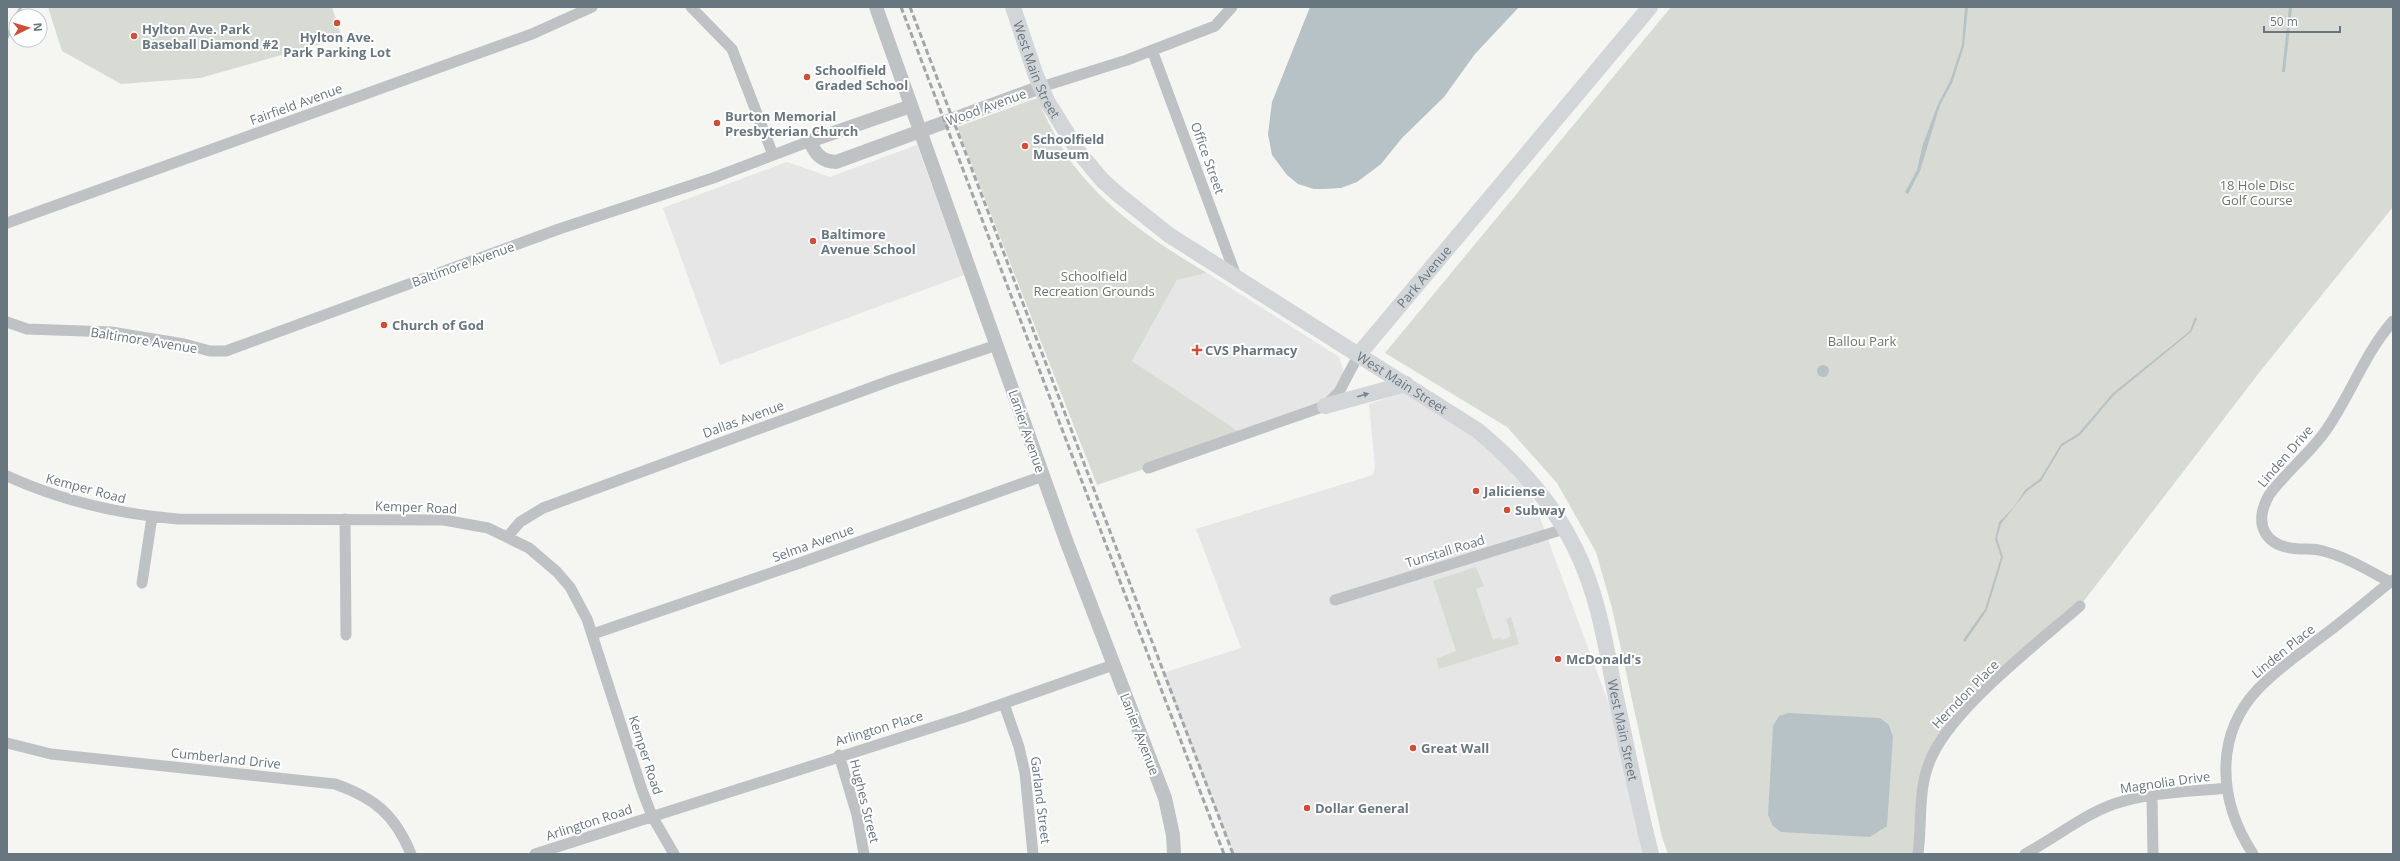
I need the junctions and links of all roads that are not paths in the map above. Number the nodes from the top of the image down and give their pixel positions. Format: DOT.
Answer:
graph roads {
  1 [pos="592,7"];
  2 [pos="691,7"];
  3 [pos="876,7"];
  4 [pos="1013,7"];
  5 [pos="1232,7"];
  6 [pos="1650,7"];
  7 [pos="1152,50"];
  8 [pos="1041,87"];
  9 [pos="911,106"];
  10 [pos="810,141"];
  11 [pos="773,155"];
  12 [pos="7,223"];
  13 [pos="1236,276"];
  14 [pos="2393,321"];
  15 [pos="7,322"];
  16 [pos="997,345"];
  17 [pos="1359,354"];
  18 [pos="1406,384"];
  19 [pos="1325,406"];
  20 [pos="1148,468"];
  21 [pos="7,476"];
  22 [pos="1043,476"];
  23 [pos="152,517"];
  24 [pos="345,520"];
  25 [pos="1564,529"];
  26 [pos="508,536"];
  27 [pos="2392,581"];
  28 [pos="142,582"];
  29 [pos="1335,600"];
  30 [pos="2080,606"];
  31 [pos="592,634"];
  32 [pos="346,635"];
  33 [pos="1113,665"];
  34 [pos="1004,704"];
  35 [pos="7,743"];
  36 [pos="839,755"];
  37 [pos="2227,788"];
  38 [pos="2152,796"];
  39 [pos="652,816"];
  40 [pos="411,854"];
  41 [pos="535,854"];
  42 [pos="674,854"];
  43 [pos="864,854"];
  44 [pos="1033,854"];
  45 [pos="1174,854"];
  46 [pos="1651,854"];
  47 [pos="1918,854"];
  48 [pos="2025,854"];
  49 [pos="2154,854"];
  50 [pos="2253,854"];
  1 -- 12 [label="street, Fairfield Avenue"];
  2 -- 11 [label="street"];
  3 -- 9 [label="street, Lanier Avenue"];
  4 -- 8 [label="main road, West Main Street"];
  5 -- 7 [label="street, Wood Avenue"];
  6 -- 17 [label="main road, Park Avenue"];
  7 -- 8 [label="street, Wood Avenue"];
  7 -- 13 [label="street, Office Street"];
  8 -- 10 [label="street, Wood Avenue"];
  8 -- 13 [label="main road, West Main Street"];
  9 -- 10 [label="street, Baltimore Avenue"];
  9 -- 16 [label="street, Lanier Avenue"];
  10 -- 11 [label="street, Baltimore Avenue"];
  11 -- 15 [label="street, Baltimore Avenue"];
  13 -- 17 [label="main road, West Main Street"];
  14 -- 27 [label="street, Linden Drive"];
  16 -- 22 [label="street, Lanier Avenue"];
  16 -- 26 [label="street, Dallas Avenue"];
  17 -- 18 [label="main road, West Main Street"];
  17 -- 19 [label="street, Park Avenue"];
  19 -- 18 [label="main road, one-way"];
  18 -- 25 [label="main road, West Main Street"];
  19 -- 20 [label="street, Park Avenue"];
  21 -- 23 [label="street, Kemper Road"];
  22 -- 31 [label="street, Selma Avenue"];
  22 -- 33 [label="street, Lanier Avenue"];
  23 -- 24 [label="street, Kemper Road"];
  23 -- 28 [label="street"];
  24 -- 26 [label="street, Kemper Road"];
  24 -- 32 [label="street"];
  25 -- 29 [label="street, Tunstall Road"];
  25 -- 46 [label="main road, West Main Street"];
  26 -- 31 [label="street, Kemper Road"];
  27 -- 37 [label="street, Linden Place"];
  30 -- 47 [label="street, Herndon Place"];
  31 -- 39 [label="street, Kemper Road"];
  33 -- 34 [label="street, Arlington Place"];
  33 -- 45 [label="street, Lanier Avenue"];
  34 -- 36 [label="street, Arlington Place"];
  34 -- 44 [label="street, Garland Street"];
  35 -- 40 [label="street, Cumberland Drive"];
  36 -- 39 [label="street, Arlington Place"];
  36 -- 43 [label="street, Hughes Street"];
  37 -- 38 [label="street, Magnolia Drive"];
  37 -- 50 [label="street, Linden Place"];
  38 -- 48 [label="street, Magnolia Drive"];
  38 -- 49 [label="street"];
  39 -- 41 [label="street, Arlington Road"];
  39 -- 42 [label="street, Kemper Road"];
}
